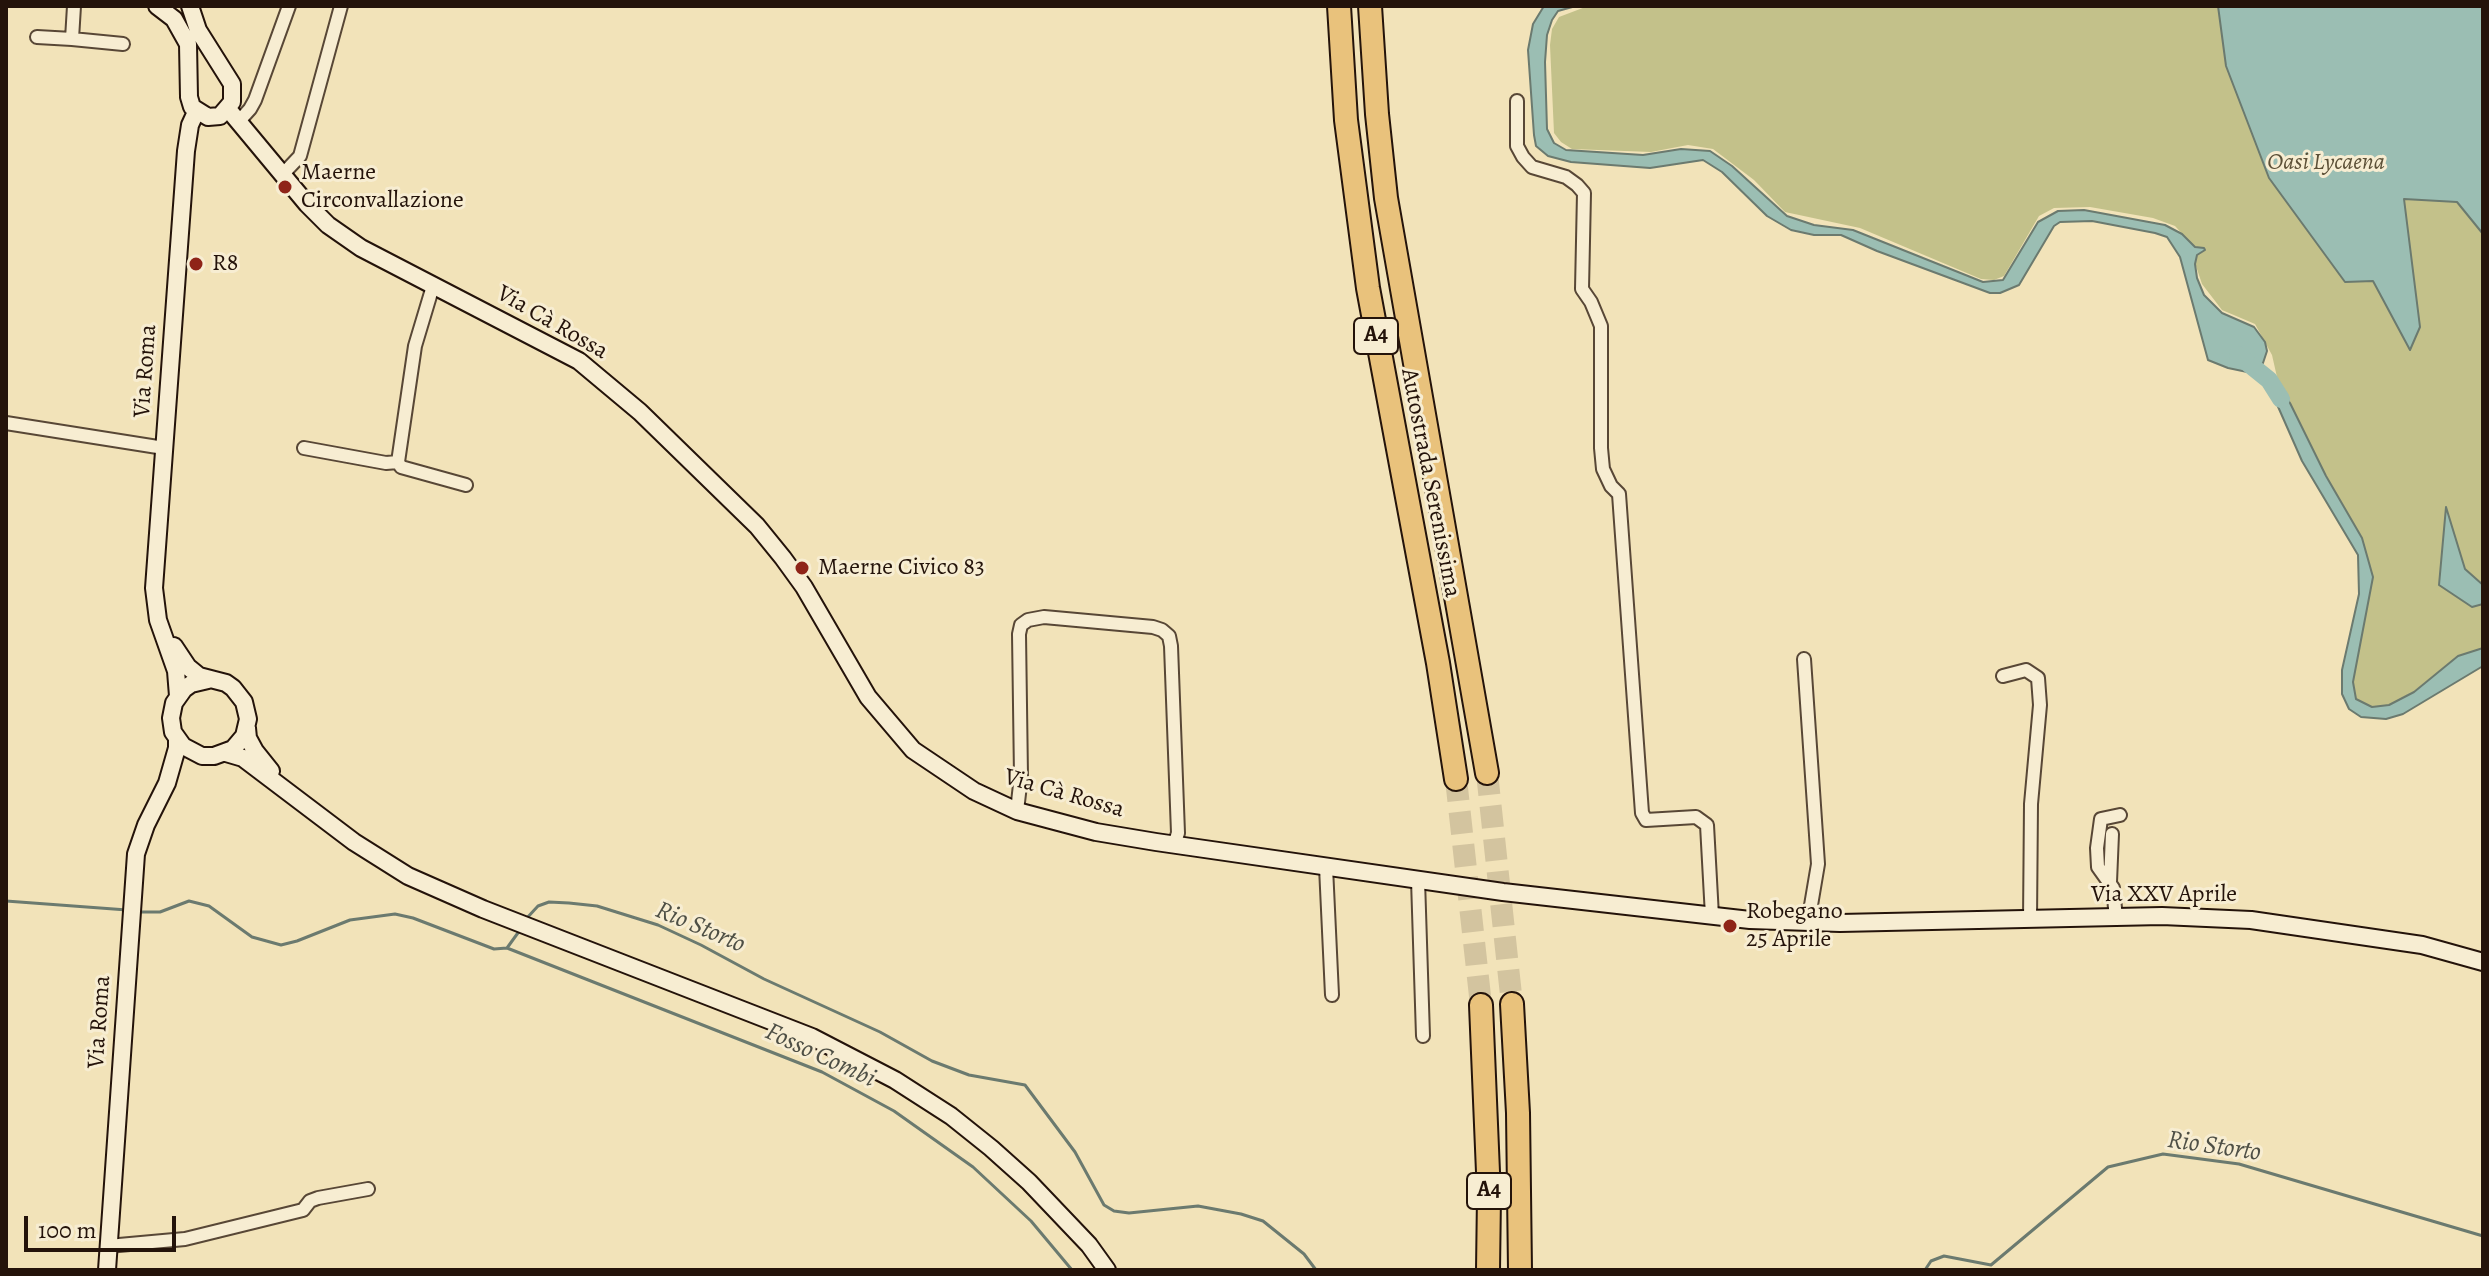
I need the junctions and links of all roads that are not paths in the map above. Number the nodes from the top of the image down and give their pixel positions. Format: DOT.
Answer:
graph roads {
  1 [pos="74,6"];
  2 [pos="157,6"];
  3 [pos="190,6"];
  4 [pos="289,6"];
  5 [pos="341,6"];
  6 [pos="1339,6"];
  7 [pos="1370,6"];
  8 [pos="37,37"];
  9 [pos="72,39"];
  10 [pos="123,44"];
  11 [pos="1517,101"];
  12 [pos="196,112"];
  13 [pos="234,114"];
  14 [pos="283,174"];
  15 [pos="433,286"];
  16 [pos="6,423"];
  17 [pos="164,448"];
  18 [pos="304,448"];
  19 [pos="398,462"];
  20 [pos="466,485"];
  21 [pos="164,634"];
  22 [pos="1804,659"];
  23 [pos="2003,676"];
  24 [pos="208,680"];
  25 [pos="178,696"];
  26 [pos="247,728"];
  27 [pos="177,739"];
  28 [pos="226,753"];
  29 [pos="202,756"];
  30 [pos="1487,773"];
  31 [pos="1456,779"];
  32 [pos="167,783"];
  33 [pos="282,785"];
  34 [pos="1017,811"];
  35 [pos="2120,815"];
  36 [pos="2112,834"];
  37 [pos="1174,845"];
  38 [pos="1326,867"];
  39 [pos="1418,880"];
  40 [pos="2110,882"];
  41 [pos="1712,916"];
  42 [pos="2116,918"];
  43 [pos="2030,920"];
  44 [pos="1808,923"];
  45 [pos="1840,923"];
  46 [pos="2483,962"];
  47 [pos="1332,995"];
  48 [pos="1512,1004"];
  49 [pos="1481,1005"];
  50 [pos="1423,1036"];
  51 [pos="368,1189"];
  52 [pos="108,1246"];
  53 [pos="107,1270"];
  54 [pos="1107,1270"];
  55 [pos="1488,1270"];
  56 [pos="1520,1270"];
  1 -- 9 [label="street"];
  2 -- 12 [label="main road"];
  3 -- 13 [label="main road"];
  4 -- 13 [label="street"];
  5 -- 14 [label="street"];
  6 -- 31 [label="highway, Autostrada Serenissima / A4"];
  7 -- 30 [label="highway, Autostrada Serenissima / A4"];
  8 -- 9 [label="street"];
  9 -- 10 [label="street"];
  11 -- 41 [label="street"];
  12 -- 13 [label="main road"];
  12 -- 17 [label="main road, Via Roma"];
  13 -- 14 [label="main road, Via Cà Rossa"];
  14 -- 15 [label="main road, Via Cà Rossa"];
  15 -- 19 [label="street"];
  15 -- 34 [label="main road, Via Cà Rossa"];
  16 -- 17 [label="street"];
  17 -- 21 [label="main road, Via Roma"];
  18 -- 19 [label="street"];
  19 -- 20 [label="street"];
  21 -- 24 [label="main road"];
  21 -- 25 [label="main road, Via Roma"];
  22 -- 44 [label="street"];
  23 -- 43 [label="street"];
  24 -- 25 [label="main road"];
  24 -- 26 [label="main road"];
  25 -- 27 [label="main road"];
  26 -- 28 [label="main road"];
  26 -- 33 [label="main road"];
  27 -- 29 [label="main road"];
  27 -- 32 [label="main road"];
  28 -- 29 [label="main road"];
  28 -- 33 [label="main road"];
  29 -- 32 [label="main road"];
  32 -- 52 [label="main road, Via Roma"];
  33 -- 54 [label="main road"];
  34 -- 37 [label="main road, Via Cà Rossa"];
  34 -- 37 [label="street"];
  35 -- 40 [label="street"];
  36 -- 40 [label="street"];
  37 -- 38 [label="main road, Via Cà Rossa"];
  38 -- 39 [label="main road, Via Cà Rossa"];
  38 -- 47 [label="street"];
  39 -- 41 [label="main road, Via Cà Rossa"];
  39 -- 50 [label="street"];
  40 -- 42 [label="street"];
  41 -- 44 [label="main road, Via Cà Rossa"];
  42 -- 43 [label="main road, Via XXV Aprile"];
  42 -- 46 [label="main road, Via XXV Aprile"];
  43 -- 45 [label="main road, Via XXV Aprile"];
  44 -- 45 [label="main road, Via Cà Rossa"];
  48 -- 56 [label="highway, A4"];
  49 -- 55 [label="highway, A4"];
  51 -- 52 [label="street"];
  52 -- 53 [label="main road, Via Roma"];
}
